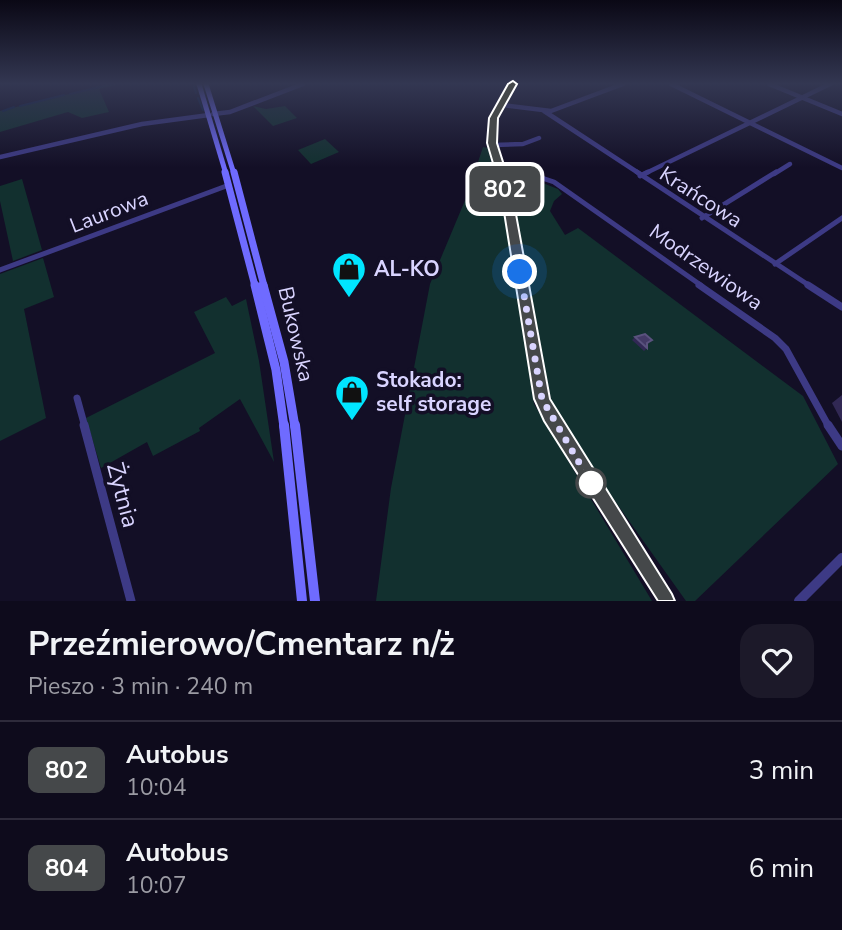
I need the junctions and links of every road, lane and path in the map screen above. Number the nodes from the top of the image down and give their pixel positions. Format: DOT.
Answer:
graph roads {
  1 [pos="216,112"];
  2 [pos="497,112"];
  3 [pos="546,112"];
  4 [pos="730,112"];
  5 [pos="771,112"];
  6 [pos="750,122"];
  7 [pos="539,138"];
  8 [pos="492,145"];
  9 [pos="0,157"];
  10 [pos="790,164"];
  11 [pos="842,168"];
  12 [pos="640,176"];
  13 [pos="503,177"];
  14 [pos="229,185"];
  15 [pos="702,218"];
  16 [pos="842,218"];
  17 [pos="775,264"];
  18 [pos="0,270"];
  19 [pos="842,307"];
  20 [pos="77,398"];
  21 [pos="842,446"];
  22 [pos="842,558"];
  23 [pos="131,601"];
  24 [pos="302,601"];
  25 [pos="315,601"];
  26 [pos="665,601"];
  27 [pos="799,601"];
  1 -- 9 [label="street"];
  1 -- 14 [label="main road, Bukowska"];
  1 -- 25 [label="main road, Bukowska"];
  2 -- 8 [label="street"];
  3 -- 12 [label="street, Krańcowa"];
  4 -- 6 [label="street"];
  5 -- 6 [label="street"];
  6 -- 11 [label="street"];
  6 -- 12 [label="street"];
  7 -- 8 [label="street"];
  8 -- 13 [label="street"];
  10 -- 15 [label="street"];
  12 -- 15 [label="street, Krańcowa"];
  13 -- 21 [label="street, Modrzewiowa"];
  13 -- 26 [label="street"];
  14 -- 18 [label="street, Laurowa"];
  14 -- 24 [label="main road, Bukowska"];
  15 -- 17 [label="street, Krańcowa"];
  16 -- 17 [label="street"];
  17 -- 19 [label="street, Krańcowa"];
  20 -- 23 [label="street, Żytnia"];
  22 -- 27 [label="street"];
}
